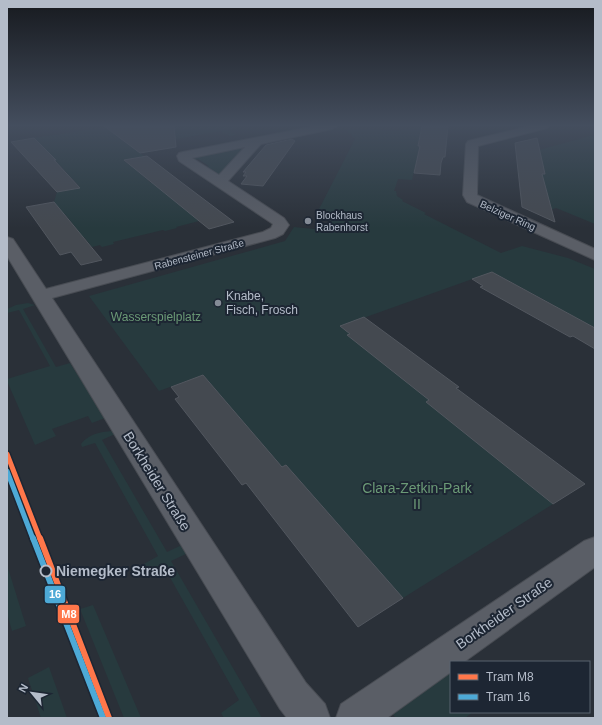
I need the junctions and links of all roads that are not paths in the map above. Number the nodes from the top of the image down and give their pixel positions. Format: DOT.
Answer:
graph roads {
  1 [pos="186,160"];
  2 [pos="240,160"];
  3 [pos="471,160"];
  4 [pos="220,182"];
  5 [pos="7,242"];
  6 [pos="595,255"];
  7 [pos="40,296"];
  8 [pos="595,550"];
  9 [pos="311,718"];
  10 [pos="355,718"];
  1 -- 4 [label="street, Rabensteiner Straße"];
  2 -- 4 [label="street"];
  3 -- 6 [label="street, Belziger Ring"];
  4 -- 7 [label="street, Rabensteiner Straße"];
  5 -- 7 [label="street, Borkheider Straße"];
  7 -- 9 [label="street, Borkheider Straße"];
  8 -- 10 [label="street, Borkheider Straße"];
}
